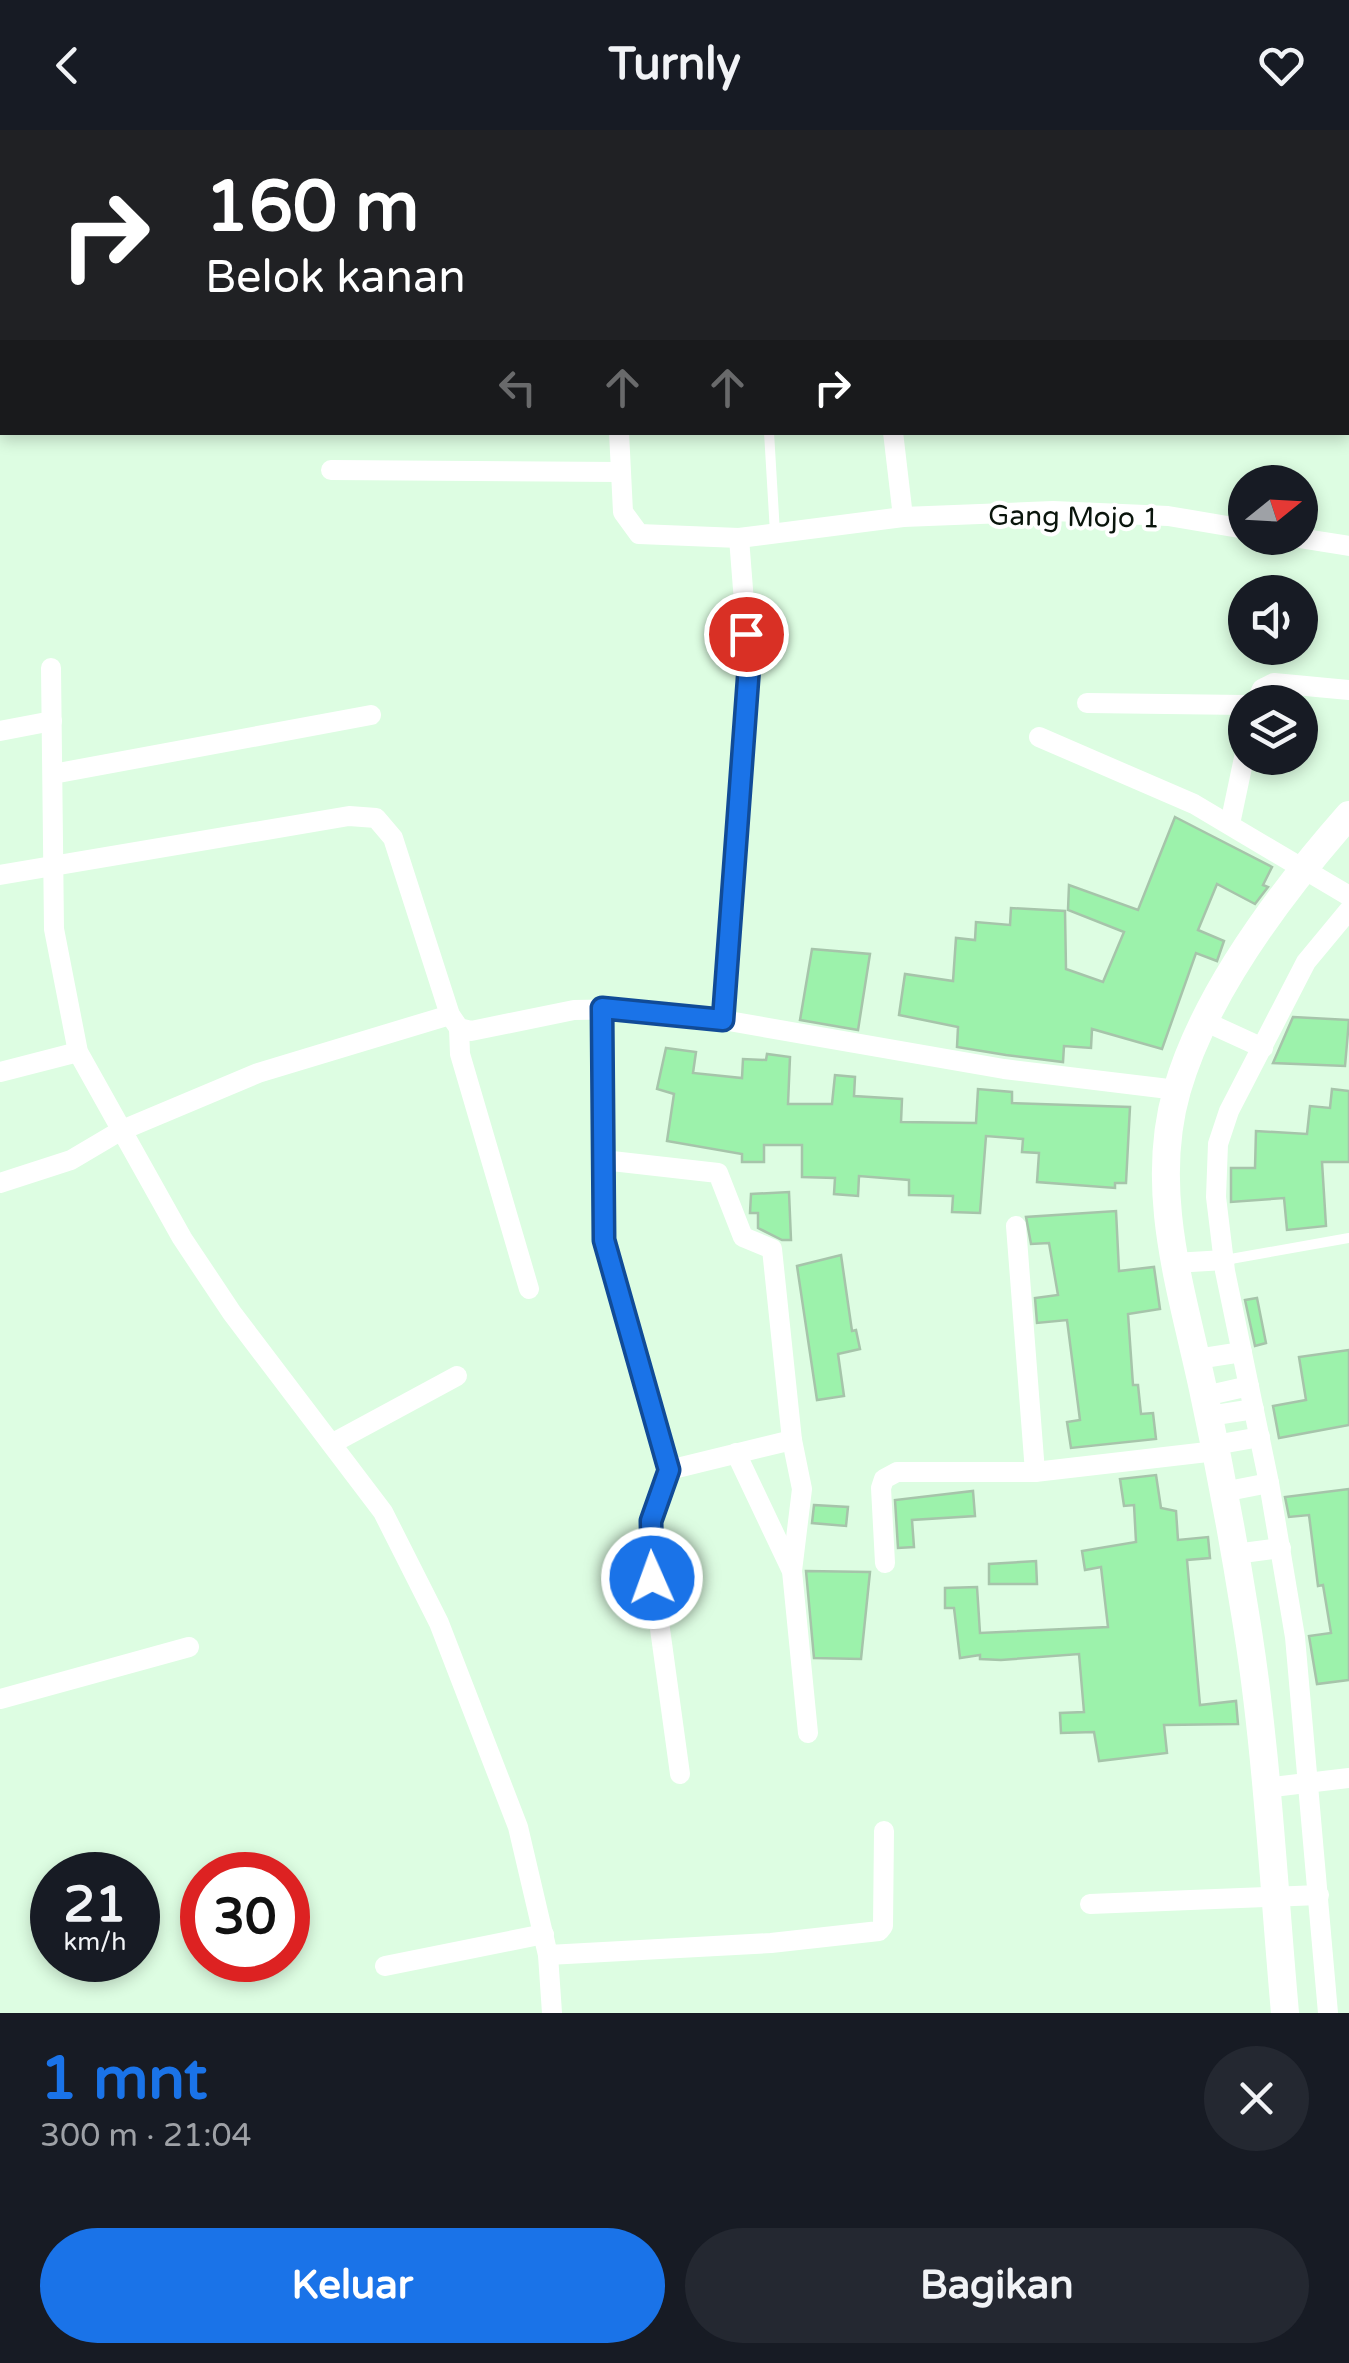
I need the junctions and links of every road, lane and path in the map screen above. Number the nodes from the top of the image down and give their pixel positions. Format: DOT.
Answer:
graph roads {
  1 [pos="619,435"];
  2 [pos="768,435"];
  3 [pos="894,435"];
  4 [pos="331,470"];
  5 [pos="619,472"];
  6 [pos="903,517"];
  7 [pos="1228,525"];
  8 [pos="775,534"];
  9 [pos="739,538"];
  10 [pos="1318,541"];
  11 [pos="1349,546"];
  12 [pos="51,668"];
  13 [pos="1269,685"];
  14 [pos="1295,685"];
  15 [pos="1318,687"];
  16 [pos="1349,690"];
  17 [pos="1087,703"];
  18 [pos="1228,704"];
  19 [pos="371,715"];
  20 [pos="52,721"];
  21 [pos="0,731"];
  22 [pos="1039,736"];
  23 [pos="53,774"];
  24 [pos="1240,775"];
  25 [pos="1349,815"];
  26 [pos="1230,824"];
  27 [pos="54,868"];
  28 [pos="1310,871"];
  29 [pos="0,875"];
  30 [pos="1347,899"];
  31 [pos="602,1008"];
  32 [pos="723,1020"];
  33 [pos="454,1021"];
  34 [pos="1212,1026"];
  35 [pos="1254,1045"];
  36 [pos="78,1052"];
  37 [pos="0,1072"];
  38 [pos="1178,1090"];
  39 [pos="120,1132"];
  40 [pos="602,1160"];
  41 [pos="0,1182"];
  42 [pos="1016,1226"];
  43 [pos="1349,1238"];
  44 [pos="1222,1261"];
  45 [pos="1181,1263"];
  46 [pos="529,1289"];
  47 [pos="1220,1355"];
  48 [pos="457,1376"];
  49 [pos="1243,1387"];
  50 [pos="1212,1405"];
  51 [pos="1248,1410"];
  52 [pos="792,1440"];
  53 [pos="333,1443"];
  54 [pos="1234,1443"];
  55 [pos="736,1453"];
  56 [pos="669,1470"];
  57 [pos="1035,1472"];
  58 [pos="1264,1485"];
  59 [pos="1230,1491"];
  60 [pos="1259,1550"];
  61 [pos="885,1563"];
  62 [pos="792,1571"];
  63 [pos="190,1648"];
  64 [pos="0,1698"];
  65 [pos="808,1733"];
  66 [pos="680,1774"];
  67 [pos="1349,1778"];
  68 [pos="1305,1784"];
  69 [pos="1272,1787"];
  70 [pos="884,1831"];
  71 [pos="1281,1895"];
  72 [pos="1316,1896"];
  73 [pos="1090,1904"];
  74 [pos="546,1945"];
  75 [pos="385,1966"];
  76 [pos="552,2013"];
  77 [pos="1285,2013"];
  78 [pos="1328,2013"];
  1 -- 5 [label="street"];
  2 -- 8 [label="lane"];
  3 -- 6 [label="street"];
  4 -- 5 [label="street"];
  5 -- 9 [label="street, Gang Mojo 1"];
  6 -- 7 [label="street, Gang Mojo 1"];
  6 -- 8 [label="street, Gang Mojo 1"];
  8 -- 9 [label="street, Gang Mojo 1"];
  9 -- 32 [label="street"];
  10 -- 11 [label="street"];
  12 -- 20 [label="street"];
  13 -- 14 [label="street"];
  15 -- 16 [label="street"];
  17 -- 18 [label="street"];
  19 -- 23 [label="street"];
  20 -- 21 [label="street"];
  20 -- 23 [label="street"];
  22 -- 26 [label="street"];
  23 -- 27 [label="street"];
  24 -- 26 [label="street"];
  25 -- 28 [label="street"];
  26 -- 28 [label="street"];
  27 -- 29 [label="street"];
  27 -- 33 [label="street"];
  27 -- 36 [label="street"];
  28 -- 30 [label="street"];
  28 -- 34 [label="street"];
  30 -- 35 [label="street"];
  31 -- 32 [label="street"];
  31 -- 33 [label="street"];
  31 -- 40 [label="street"];
  32 -- 38 [label="street"];
  33 -- 39 [label="street"];
  33 -- 46 [label="street"];
  34 -- 35 [label="street"];
  34 -- 38 [label="street"];
  35 -- 44 [label="street"];
  36 -- 37 [label="street"];
  36 -- 39 [label="street"];
  38 -- 45 [label="street"];
  39 -- 41 [label="street"];
  39 -- 53 [label="street"];
  40 -- 52 [label="street"];
  40 -- 56 [label="street"];
  42 -- 57 [label="street"];
  43 -- 44 [label="lane"];
  44 -- 45 [label="street"];
  44 -- 47 [label="street"];
  45 -- 47 [label="street"];
  47 -- 49 [label="street"];
  47 -- 50 [label="street"];
  48 -- 53 [label="street"];
  49 -- 50 [label="street"];
  49 -- 51 [label="street"];
  50 -- 51 [label="street"];
  50 -- 54 [label="street"];
  51 -- 54 [label="street"];
  52 -- 55 [label="street"];
  52 -- 62 [label="street"];
  53 -- 74 [label="street"];
  54 -- 57 [label="street"];
  54 -- 58 [label="street"];
  54 -- 59 [label="street"];
  55 -- 56 [label="street"];
  55 -- 62 [label="street"];
  56 -- 66 [label="street"];
  57 -- 61 [label="street"];
  58 -- 59 [label="street"];
  58 -- 60 [label="street"];
  59 -- 60 [label="street"];
  60 -- 68 [label="street"];
  60 -- 69 [label="street"];
  62 -- 65 [label="street"];
  63 -- 64 [label="street"];
  67 -- 68 [label="street"];
  68 -- 69 [label="street"];
  68 -- 72 [label="street"];
  69 -- 71 [label="street"];
  70 -- 74 [label="street"];
  71 -- 72 [label="street"];
  71 -- 73 [label="street"];
  71 -- 77 [label="street"];
  72 -- 78 [label="street"];
  74 -- 75 [label="street"];
  74 -- 76 [label="street"];
}
